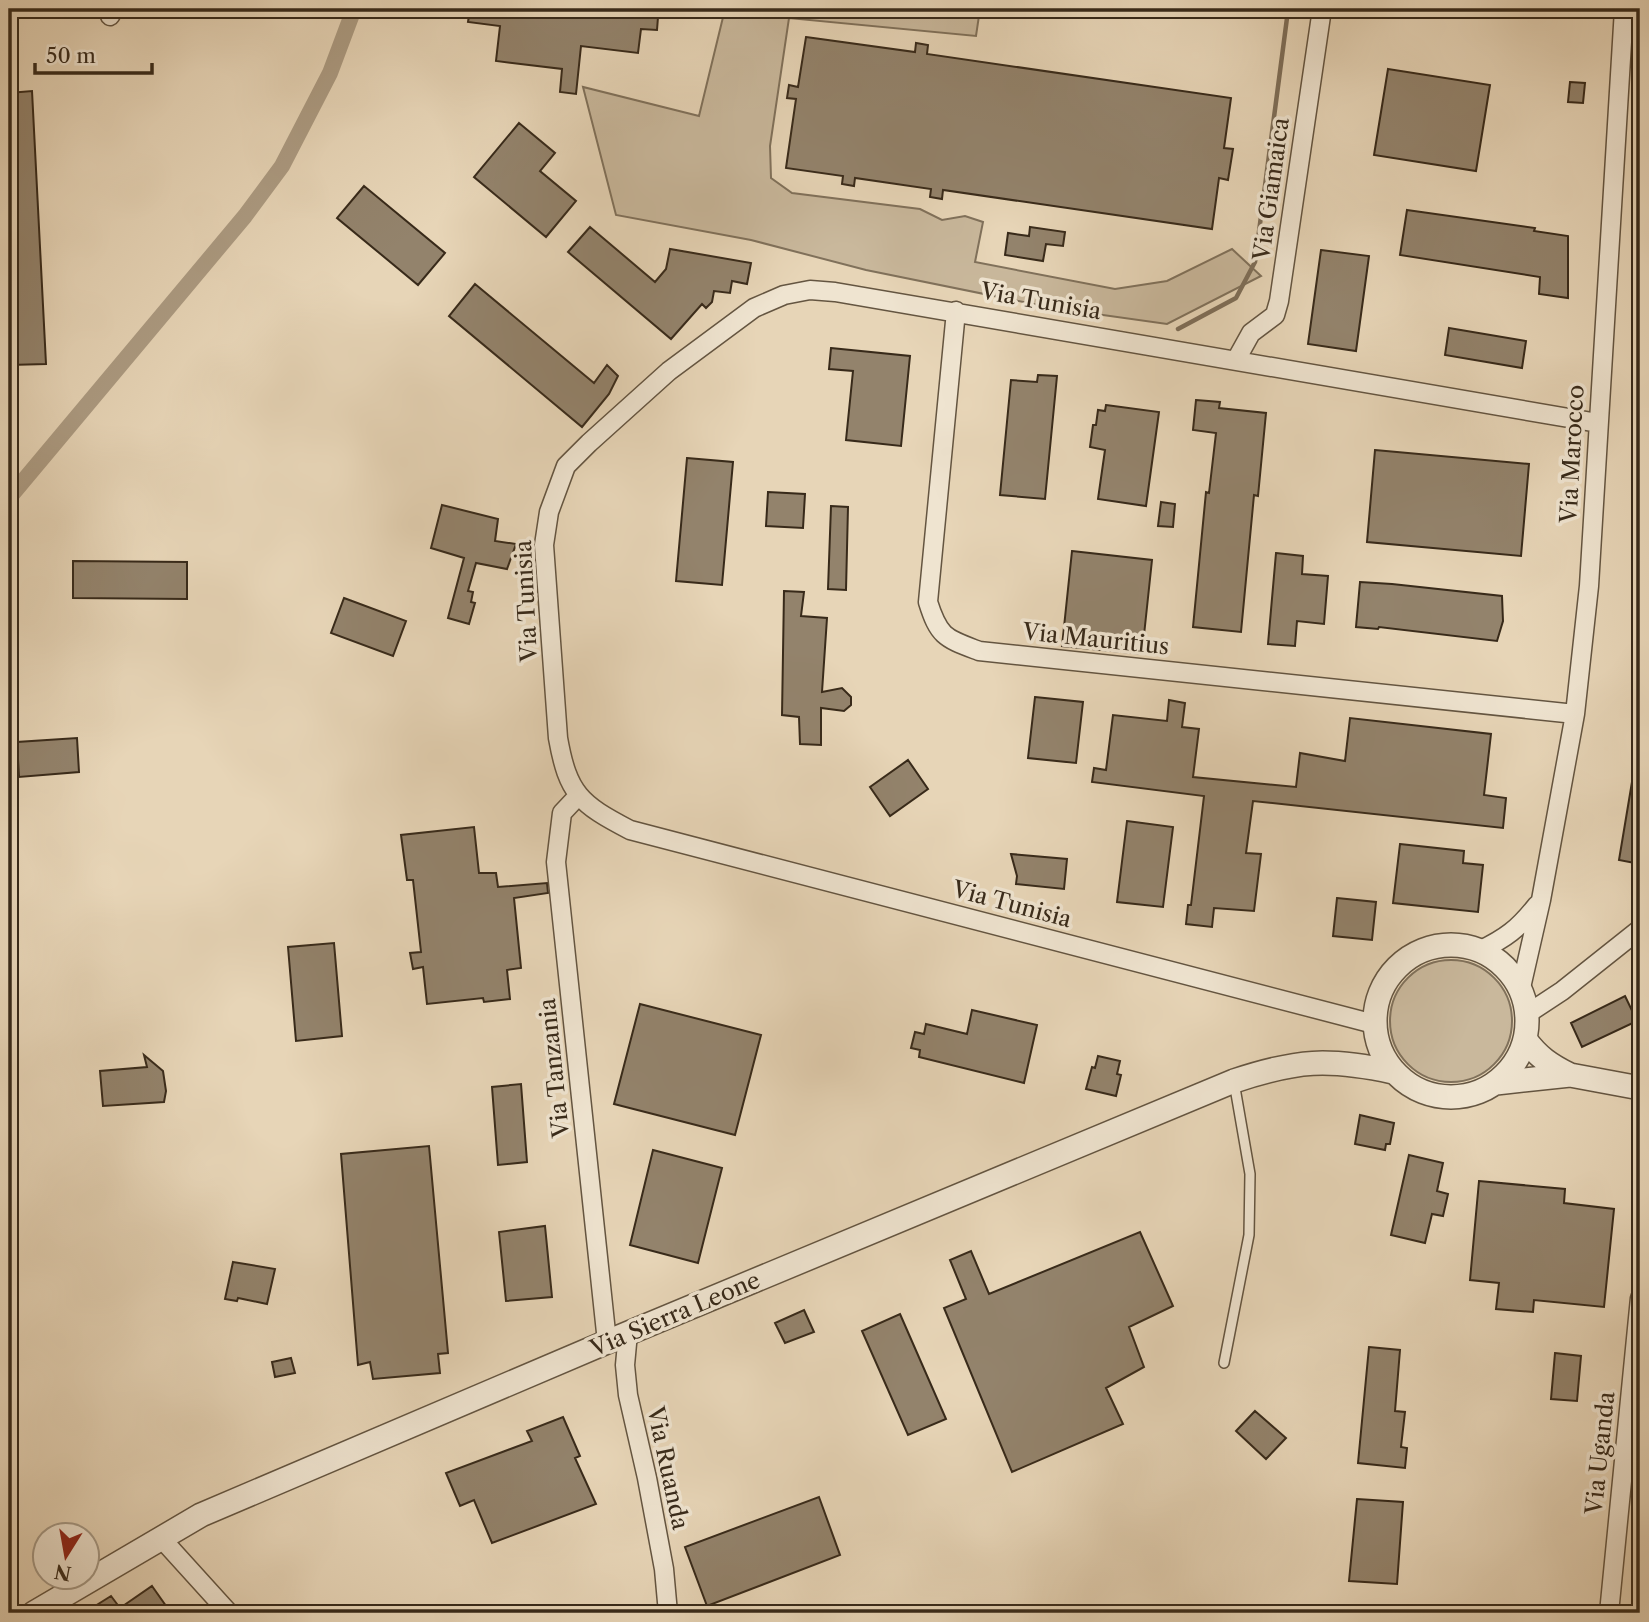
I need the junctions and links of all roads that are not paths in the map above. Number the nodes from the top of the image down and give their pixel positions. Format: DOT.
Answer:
graph roads {
  1 [pos="1320,9"];
  2 [pos="1624,9"];
  3 [pos="956,311"];
  4 [pos="1236,360"];
  5 [pos="1598,423"];
  6 [pos="1574,714"];
  7 [pos="578,796"];
  8 [pos="1541,900"];
  9 [pos="1640,929"];
  10 [pos="1479,951"];
  11 [pos="1524,1003"];
  12 [pos="1375,1031"];
  13 [pos="1525,1039"];
  14 [pos="1335,1061"];
  15 [pos="1393,1072"];
  16 [pos="1570,1075"];
  17 [pos="1234,1080"];
  18 [pos="1496,1083"];
  19 [pos="1640,1088"];
  20 [pos="1640,1298"];
  21 [pos="628,1333"];
  22 [pos="607,1342"];
  23 [pos="1224,1363"];
  24 [pos="161,1538"];
  25 [pos="34,1613"];
  26 [pos="229,1613"];
  27 [pos="668,1613"];
  28 [pos="1609,1613"];
  1 -- 4 [label="street, Via Giamaica"];
  2 -- 5 [label="street, Via Marocco"];
  3 -- 4 [label="street, Via Tunisia"];
  3 -- 6 [label="street, Via Mauritius"];
  3 -- 7 [label="street, Via Tunisia"];
  4 -- 5 [label="street, Via Tunisia"];
  5 -- 6 [label="street, Via Marocco"];
  6 -- 8 [label="street, Via Marocco"];
  7 -- 12 [label="street, Via Tunisia"];
  7 -- 22 [label="street, Via Tanzania"];
  8 -- 10 [label="street, Via Marocco"];
  8 -- 11 [label="street, Via Marocco"];
  9 -- 11 [label="street"];
  10 -- 11 [label="street"];
  10 -- 12 [label="street"];
  11 -- 13 [label="street"];
  12 -- 14 [label="street, Via Sierra Leone"];
  12 -- 15 [label="street"];
  13 -- 16 [label="street"];
  13 -- 18 [label="street"];
  14 -- 15 [label="street, Via Sierra Leone"];
  14 -- 17 [label="street, Via Sierra Leone"];
  15 -- 18 [label="street"];
  16 -- 18 [label="street"];
  16 -- 19 [label="street"];
  17 -- 21 [label="street, Via Sierra Leone"];
  17 -- 23 [label="lane"];
  20 -- 28 [label="street, Via Uganda"];
  21 -- 22 [label="street, Via Sierra Leone"];
  21 -- 27 [label="street, Via Ruanda"];
  22 -- 24 [label="street, Via Sierra Leone"];
  24 -- 25 [label="street, Via Sierra Leone"];
  24 -- 26 [label="street"];
}
